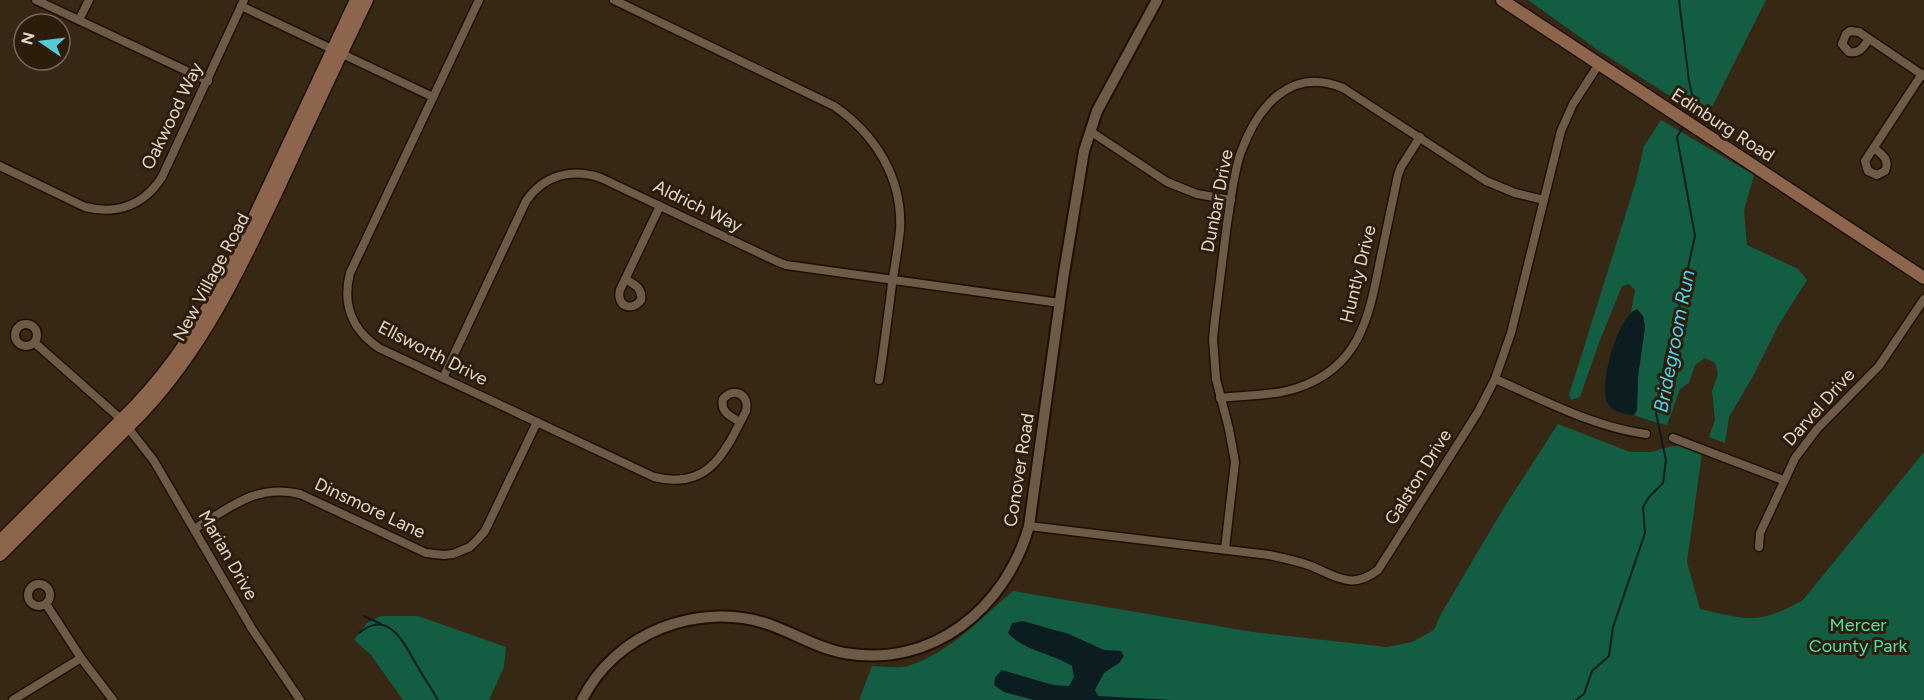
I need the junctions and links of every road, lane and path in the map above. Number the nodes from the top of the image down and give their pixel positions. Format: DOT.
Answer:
graph roads {
  1 [pos="36,0"];
  2 [pos="89,0"];
  3 [pos="356,0"];
  4 [pos="367,0"];
  5 [pos="478,0"];
  6 [pos="614,0"];
  7 [pos="1157,0"];
  8 [pos="1502,0"];
  9 [pos="243,3"];
  10 [pos="79,20"];
  11 [pos="1869,39"];
  12 [pos="336,51"];
  13 [pos="1599,64"];
  14 [pos="1923,75"];
  15 [pos="208,81"];
  16 [pos="433,97"];
  17 [pos="1090,131"];
  18 [pos="1420,137"];
  19 [pos="1874,148"];
  20 [pos="0,166"];
  21 [pos="1231,200"];
  22 [pos="1544,200"];
  23 [pos="660,206"];
  24 [pos="1924,278"];
  25 [pos="625,279"];
  26 [pos="893,280"];
  27 [pos="1924,299"];
  28 [pos="1060,303"];
  29 [pos="35,343"];
  30 [pos="442,378"];
  31 [pos="1495,379"];
  32 [pos="879,380"];
  33 [pos="1220,398"];
  34 [pos="537,422"];
  35 [pos="740,422"];
  36 [pos="126,423"];
  37 [pos="1646,434"];
  38 [pos="1673,438"];
  39 [pos="1783,480"];
  40 [pos="1029,526"];
  41 [pos="194,529"];
  42 [pos="0,541"];
  43 [pos="1759,547"];
  44 [pos="1225,549"];
  45 [pos="0,555"];
  46 [pos="46,604"];
  47 [pos="81,658"];
  48 [pos="13,700"];
  49 [pos="113,700"];
  50 [pos="300,700"];
  51 [pos="582,700"];
  1 -- 10 [label="street"];
  2 -- 10 [label="street"];
  3 -- 12 [label="main road, New Village Road"];
  4 -- 12 [label="main road, New Village Road"];
  5 -- 16 [label="street, Ellsworth Drive"];
  6 -- 26 [label="street"];
  7 -- 17 [label="street, Conover Road"];
  8 -- 13 [label="main road, Edinburg Road"];
  9 -- 12 [label="street"];
  9 -- 15 [label="street, Oakwood Way"];
  10 -- 15 [label="street"];
  11 -- 14 [label="street"];
  12 -- 16 [label="street"];
  12 -- 36 [label="main road, New Village Road"];
  13 -- 22 [label="street, Galston Drive"];
  13 -- 24 [label="main road, Edinburg Road"];
  14 -- 19 [label="street"];
  15 -- 20 [label="street, Oakwood Way"];
  16 -- 30 [label="street, Ellsworth Drive"];
  17 -- 21 [label="street"];
  17 -- 28 [label="street, Conover Road"];
  18 -- 21 [label="street, Dunbar Drive"];
  18 -- 22 [label="street, Dunbar Drive"];
  18 -- 33 [label="street, Huntly Drive"];
  21 -- 33 [label="street, Dunbar Drive"];
  22 -- 31 [label="street, Galston Drive"];
  23 -- 25 [label="street"];
  23 -- 26 [label="street, Aldrich Way"];
  23 -- 30 [label="street, Aldrich Way"];
  26 -- 28 [label="street, Aldrich Way"];
  26 -- 32 [label="street"];
  27 -- 39 [label="street, Darvel Drive"];
  28 -- 40 [label="street, Conover Road"];
  29 -- 36 [label="street, Marian Drive"];
  30 -- 34 [label="street, Ellsworth Drive"];
  31 -- 37 [label="street"];
  31 -- 44 [label="street, Galston Drive"];
  33 -- 44 [label="street, Dunbar Drive"];
  34 -- 35 [label="street, Ellsworth Drive"];
  34 -- 41 [label="street, Dinsmore Lane"];
  36 -- 41 [label="street, Marian Drive"];
  36 -- 42 [label="main road, New Village Road"];
  36 -- 45 [label="main road, New Village Road"];
  38 -- 39 [label="street"];
  39 -- 43 [label="street, Darvel Drive"];
  40 -- 44 [label="street, Galston Drive"];
  40 -- 51 [label="street, Conover Road"];
  41 -- 50 [label="street, Marian Drive"];
  46 -- 47 [label="street"];
  47 -- 48 [label="street"];
  47 -- 49 [label="street"];
}
